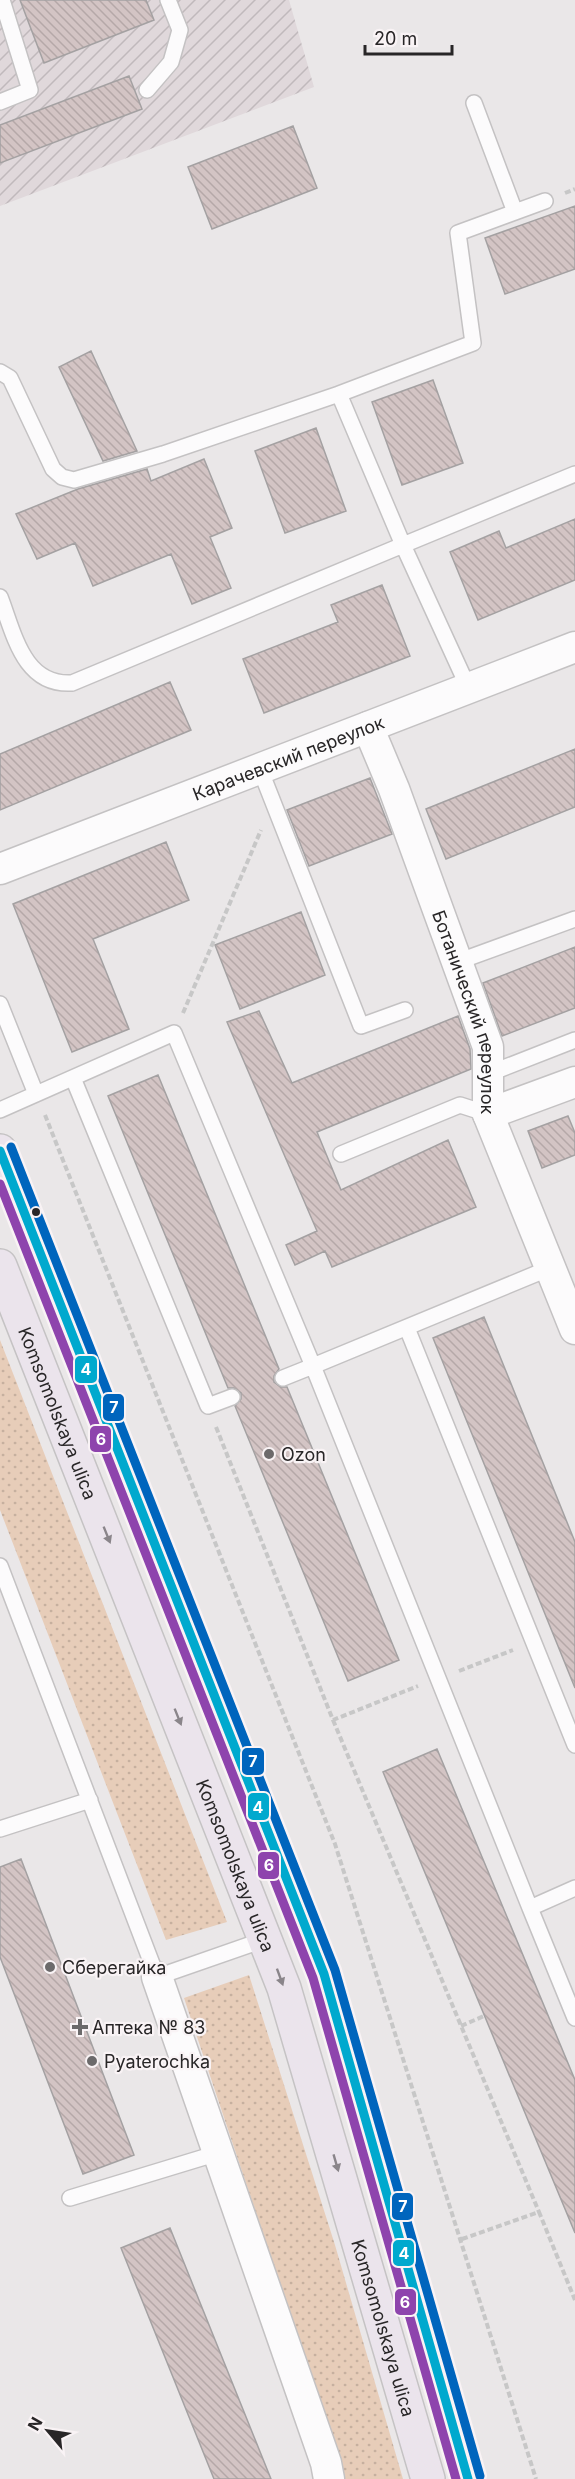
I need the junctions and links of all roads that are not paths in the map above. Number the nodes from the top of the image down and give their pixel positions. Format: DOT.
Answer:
graph roads {
  1 [pos="2,0"];
  2 [pos="168,0"];
  3 [pos="147,90"];
  4 [pos="0,102"];
  5 [pos="474,103"];
  6 [pos="545,201"];
  7 [pos="515,212"];
  8 [pos="0,372"];
  9 [pos="339,394"];
  10 [pos="575,474"];
  11 [pos="403,545"];
  12 [pos="0,597"];
  13 [pos="575,647"];
  14 [pos="468,687"];
  15 [pos="368,727"];
  16 [pos="260,769"];
  17 [pos="0,869"];
  18 [pos="575,919"];
  19 [pos="457,962"];
  20 [pos="0,1004"];
  21 [pos="405,1010"];
  22 [pos="575,1040"];
  23 [pos="488,1074"];
  24 [pos="73,1078"];
  25 [pos="575,1082"];
  26 [pos="36,1094"];
  27 [pos="0,1110"];
  28 [pos="488,1114"];
  29 [pos="0,1151"];
  30 [pos="341,1154"];
  31 [pos="0,1266"];
  32 [pos="550,1268"];
  33 [pos="407,1328"];
  34 [pos="575,1329"];
  35 [pos="313,1366"];
  36 [pos="283,1378"];
  37 [pos="232,1397"];
  38 [pos="0,1566"];
  39 [pos="575,1745"];
  40 [pos="90,1800"];
  41 [pos="0,1829"];
  42 [pos="575,1888"];
  43 [pos="530,1908"];
  44 [pos="266,1939"];
  45 [pos="157,1977"];
  46 [pos="575,2018"];
  47 [pos="218,2153"];
  48 [pos="70,2198"];
  49 [pos="329,2479"];
  50 [pos="428,2479"];
  51 [pos="468,2479"];
  1 -- 4 [label="lane"];
  2 -- 3 [label="lane"];
  5 -- 7 [label="lane"];
  6 -- 7 [label="lane"];
  7 -- 9 [label="lane"];
  8 -- 9 [label="lane"];
  9 -- 11 [label="lane"];
  10 -- 11 [label="lane"];
  11 -- 12 [label="lane"];
  11 -- 14 [label="lane"];
  13 -- 14 [label="street, Карачевский переулок"];
  14 -- 15 [label="street, Карачевский переулок"];
  15 -- 16 [label="street, Карачевский переулок"];
  15 -- 19 [label="street, Ботанический переулок"];
  16 -- 17 [label="street, Карачевский переулок"];
  16 -- 21 [label="lane"];
  18 -- 19 [label="lane"];
  19 -- 23 [label="street, Ботанический переулок"];
  20 -- 26 [label="lane"];
  22 -- 23 [label="lane"];
  23 -- 28 [label="street, Ботанический переулок"];
  24 -- 26 [label="lane"];
  24 -- 35 [label="lane"];
  24 -- 37 [label="lane"];
  25 -- 28 [label="street"];
  26 -- 27 [label="lane"];
  28 -- 30 [label="lane"];
  28 -- 32 [label="street, Ботанический переулок"];
  29 -- 51 [label="main road"];
  31 -- 44 [label="main road, Komsomolskaya ulica, one-way"];
  32 -- 33 [label="lane"];
  32 -- 34 [label="street, Ботанический переулок"];
  33 -- 35 [label="lane"];
  33 -- 39 [label="lane"];
  35 -- 36 [label="lane"];
  35 -- 43 [label="lane"];
  38 -- 40 [label="lane"];
  40 -- 41 [label="lane"];
  40 -- 45 [label="lane"];
  42 -- 43 [label="lane"];
  43 -- 46 [label="lane"];
  44 -- 45 [label="lane"];
  44 -- 50 [label="main road, Komsomolskaya ulica, one-way"];
  45 -- 47 [label="street"];
  47 -- 48 [label="lane"];
  47 -- 49 [label="street"];
}
